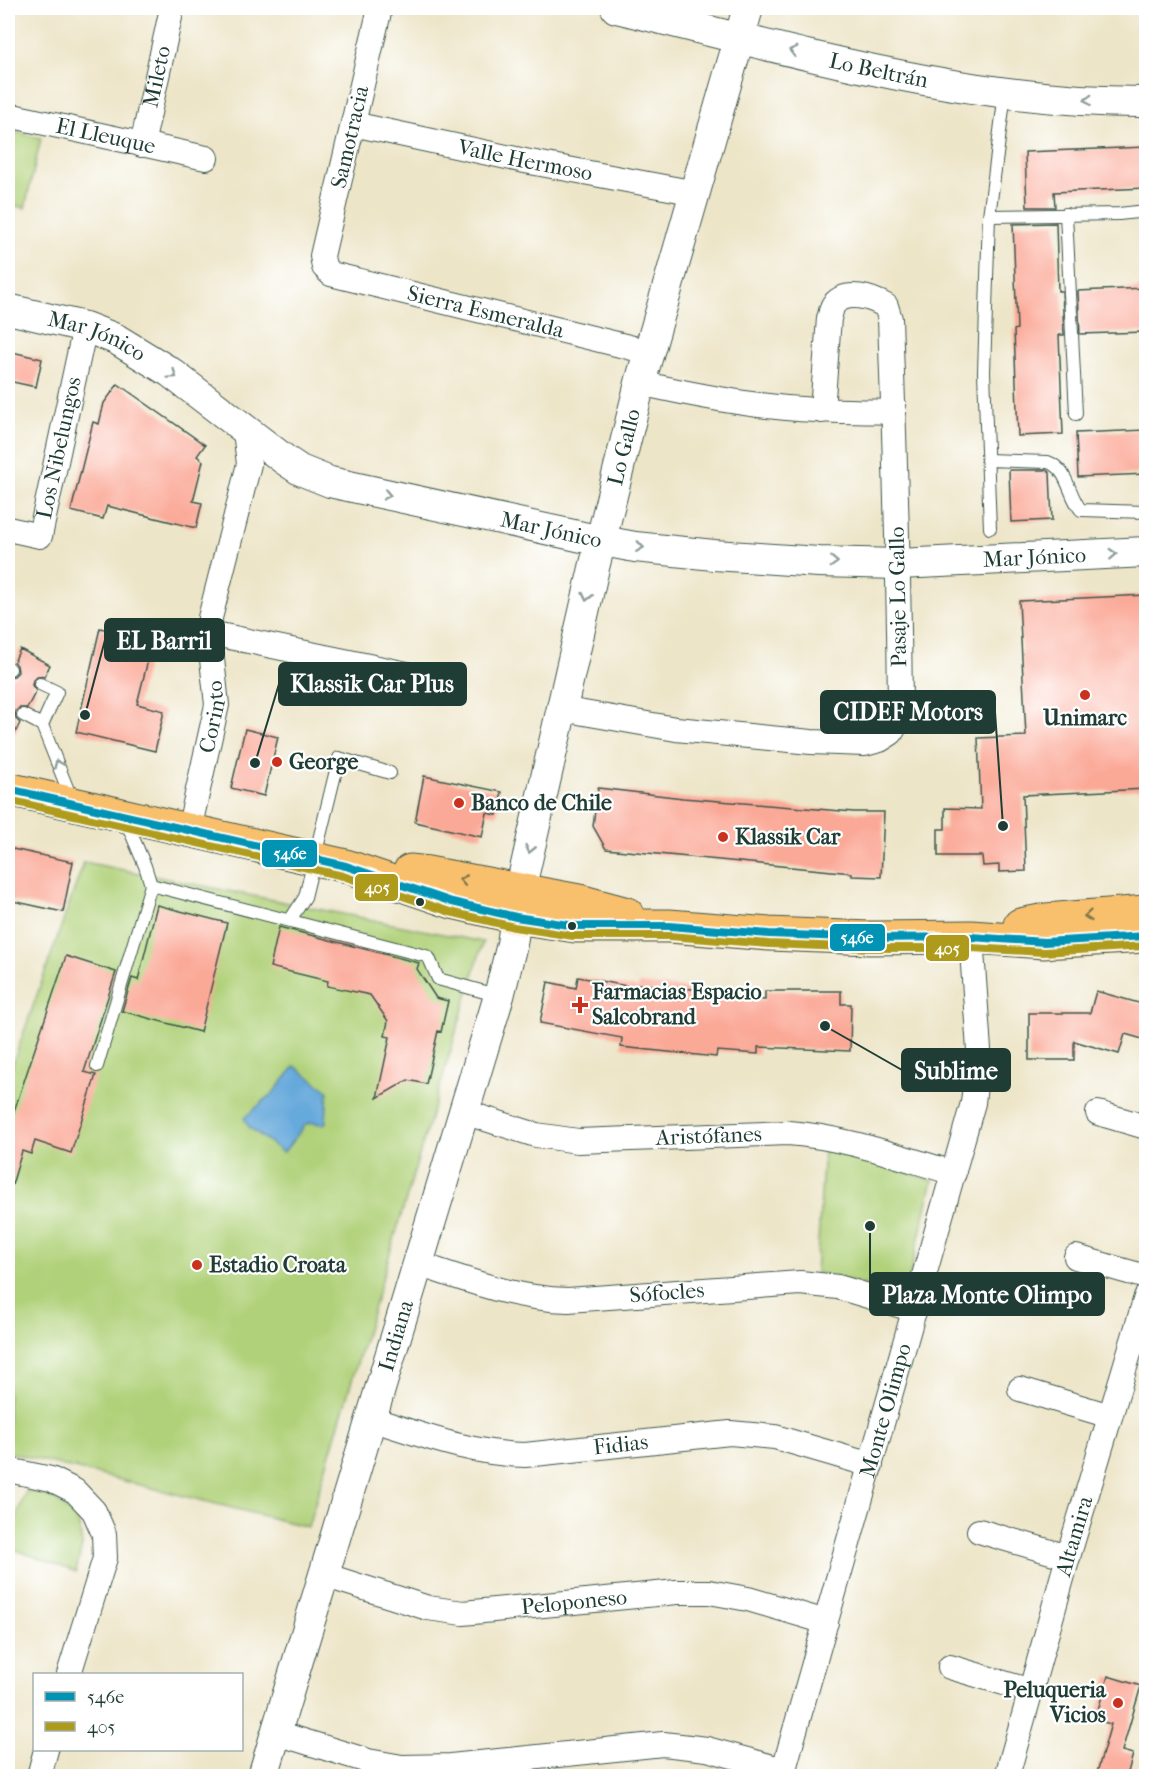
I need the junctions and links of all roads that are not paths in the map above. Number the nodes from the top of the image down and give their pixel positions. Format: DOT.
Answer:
graph roads {
  1 [pos="172,8"];
  2 [pos="380,8"];
  3 [pos="616,8"];
  4 [pos="748,8"];
  5 [pos="740,37"];
  6 [pos="1005,93"];
  7 [pos="1146,102"];
  8 [pos="8,115"];
  9 [pos="353,124"];
  10 [pos="142,145"];
  11 [pos="206,158"];
  12 [pos="696,193"];
  13 [pos="1146,212"];
  14 [pos="1066,214"];
  15 [pos="989,216"];
  16 [pos="324,267"];
  17 [pos="8,309"];
  18 [pos="85,327"];
  19 [pos="649,352"];
  20 [pos="640,383"];
  21 [pos="822,411"];
  22 [pos="894,412"];
  23 [pos="1076,414"];
  24 [pos="261,458"];
  25 [pos="987,460"];
  26 [pos="1146,512"];
  27 [pos="8,528"];
  28 [pos="990,528"];
  29 [pos="601,540"];
  30 [pos="1146,552"];
  31 [pos="899,564"];
  32 [pos="210,633"];
  33 [pos="407,674"];
  34 [pos="40,684"];
  35 [pos="561,709"];
  36 [pos="23,716"];
  37 [pos="42,725"];
  38 [pos="390,773"];
  39 [pos="8,789"];
  40 [pos="73,804"];
  41 [pos="124,815"];
  42 [pos="189,830"];
  43 [pos="315,859"];
  44 [pos="151,885"];
  45 [pos="518,904"];
  46 [pos="1146,912"];
  47 [pos="290,920"];
  48 [pos="1146,936"];
  49 [pos="971,937"];
  50 [pos="499,996"];
  51 [pos="97,1066"];
  52 [pos="464,1112"];
  53 [pos="1098,1113"];
  54 [pos="1146,1127"];
  55 [pos="954,1173"];
  56 [pos="1076,1257"];
  57 [pos="418,1264"];
  58 [pos="1146,1277"];
  59 [pos="1146,1297"];
  60 [pos="915,1310"];
  61 [pos="1020,1389"];
  62 [pos="1110,1416"];
  63 [pos="371,1419"];
  64 [pos="871,1465"];
  65 [pos="8,1470"];
  66 [pos="979,1531"];
  67 [pos="1068,1557"];
  68 [pos="324,1575"];
  69 [pos="826,1622"];
  70 [pos="950,1667"];
  71 [pos="69,1673"];
  72 [pos="1031,1691"];
  73 [pos="277,1733"];
  74 [pos="45,1751"];
  75 [pos="783,1773"];
  76 [pos="39,1776"];
  77 [pos="263,1776"];
  78 [pos="1007,1776"];
  1 -- 10 [label="street, Mileto"];
  2 -- 9 [label="street, Samotracia"];
  3 -- 5 [label="street, Lo Beltrán"];
  4 -- 5 [label="street, Lo Gallo"];
  6 -- 5 [label="street, Lo Beltrán, one-way"];
  5 -- 12 [label="street, Lo Gallo"];
  7 -- 6 [label="street, Lo Beltrán, one-way"];
  6 -- 15 [label="lane"];
  8 -- 10 [label="street, El Lleuque"];
  9 -- 12 [label="street, Valle Hermoso"];
  9 -- 16 [label="street, Samotracia"];
  10 -- 11 [label="street, El Lleuque"];
  12 -- 19 [label="street, Lo Gallo"];
  13 -- 14 [label="lane"];
  14 -- 15 [label="lane"];
  14 -- 23 [label="lane"];
  15 -- 25 [label="lane"];
  16 -- 19 [label="street, Sierra Esmeralda"];
  17 -- 18 [label="street, Mar Jónico"];
  18 -- 24 [label="street, Mar Jónico, one-way"];
  18 -- 27 [label="street, Los Nibelungos"];
  19 -- 20 [label="street, Lo Gallo"];
  20 -- 21 [label="street"];
  20 -- 29 [label="street, Lo Gallo"];
  21 -- 22 [label="street"];
  21 -- 22 [label="street, Pasaje Lo Gallo"];
  22 -- 31 [label="street, Pasaje Lo Gallo"];
  24 -- 29 [label="street, Mar Jónico, one-way"];
  24 -- 32 [label="street, Corinto"];
  25 -- 26 [label="lane"];
  25 -- 28 [label="lane"];
  29 -- 31 [label="street, Mar Jónico, one-way"];
  29 -- 35 [label="street, Lo Gallo, one-way"];
  31 -- 30 [label="street, Mar Jónico, one-way"];
  31 -- 35 [label="street, Pasaje Lo Gallo"];
  32 -- 33 [label="street"];
  32 -- 42 [label="street, Corinto"];
  34 -- 37 [label="lane"];
  35 -- 45 [label="street, Lo Gallo, one-way"];
  36 -- 37 [label="lane"];
  40 -- 37 [label="lane, one-way"];
  38 -- 43 [label="lane"];
  39 -- 40 [label="main road"];
  40 -- 41 [label="main road"];
  41 -- 42 [label="main road"];
  41 -- 44 [label="lane"];
  42 -- 43 [label="main road"];
  43 -- 45 [label="main road"];
  43 -- 47 [label="lane"];
  44 -- 47 [label="lane"];
  44 -- 51 [label="lane"];
  45 -- 49 [label="main road"];
  45 -- 50 [label="street, Indiana"];
  46 -- 49 [label="main road, one-way"];
  47 -- 50 [label="lane"];
  48 -- 49 [label="main road"];
  49 -- 55 [label="street, Monte Olimpo"];
  50 -- 52 [label="street, Indiana"];
  52 -- 55 [label="street, Aristófanes"];
  52 -- 57 [label="street, Indiana"];
  53 -- 54 [label="street"];
  55 -- 60 [label="street, Monte Olimpo"];
  56 -- 58 [label="street"];
  57 -- 60 [label="street, Sófocles"];
  57 -- 63 [label="street, Indiana"];
  59 -- 62 [label="street, Altamira"];
  60 -- 64 [label="street, Monte Olimpo"];
  61 -- 62 [label="street"];
  62 -- 67 [label="street, Altamira"];
  63 -- 64 [label="street, Fidias"];
  63 -- 68 [label="street, Indiana"];
  64 -- 69 [label="street, Monte Olimpo"];
  65 -- 71 [label="street"];
  66 -- 67 [label="street"];
  67 -- 72 [label="street, Altamira"];
  68 -- 69 [label="street, Peloponeso"];
  68 -- 73 [label="street, Indiana"];
  69 -- 75 [label="street, Monte Olimpo"];
  70 -- 72 [label="street"];
  72 -- 78 [label="street, Altamira"];
  73 -- 75 [label="street"];
  73 -- 77 [label="street, Indiana"];
  74 -- 76 [label="street"];
}
